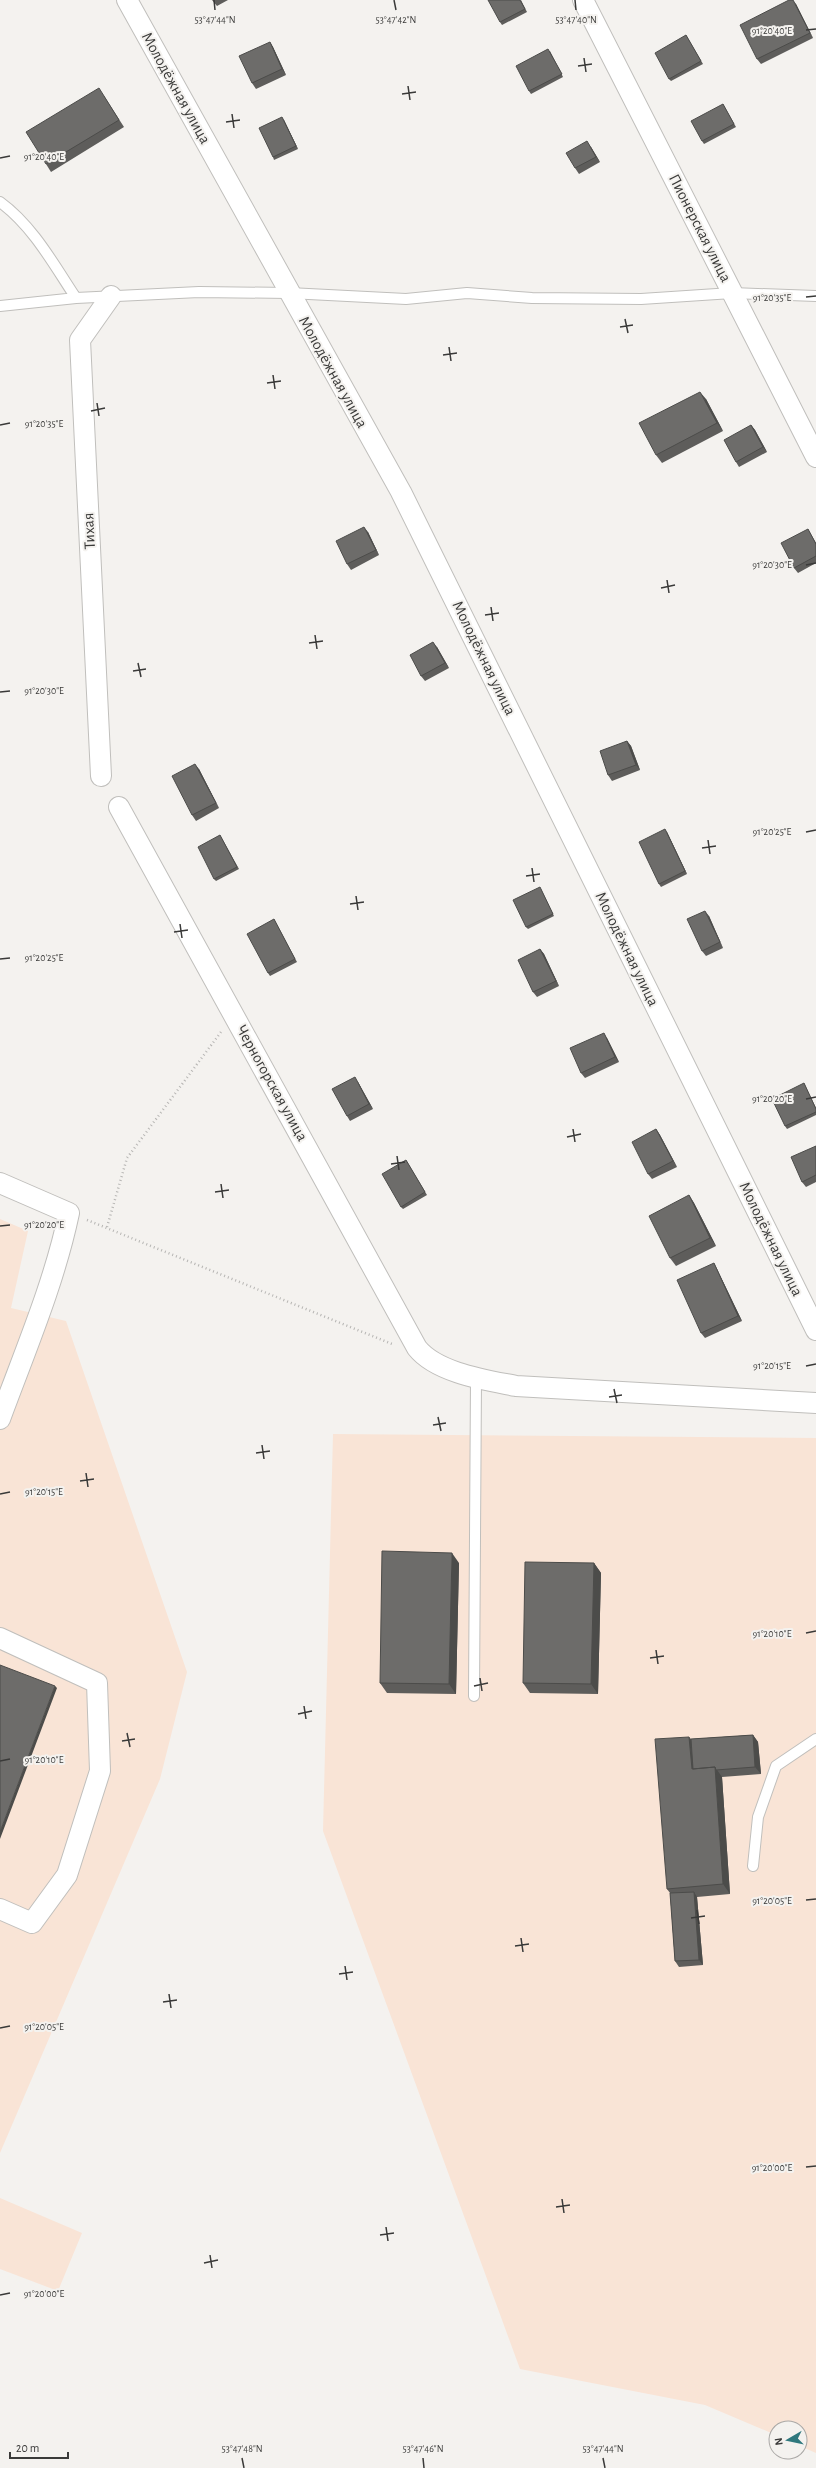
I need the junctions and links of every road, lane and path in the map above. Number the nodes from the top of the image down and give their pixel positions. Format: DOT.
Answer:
graph roads {
  1 [pos="127,0"];
  2 [pos="583,0"];
  3 [pos="0,202"];
  4 [pos="289,293"];
  5 [pos="732,293"];
  6 [pos="111,296"];
  7 [pos="816,296"];
  8 [pos="76,298"];
  9 [pos="0,306"];
  10 [pos="816,457"];
  11 [pos="101,776"];
  12 [pos="119,807"];
  13 [pos="235,1014"];
  14 [pos="0,1183"];
  15 [pos="69,1213"];
  16 [pos="107,1228"];
  17 [pos="816,1330"];
  18 [pos="396,1346"];
  19 [pos="476,1379"];
  20 [pos="816,1403"];
  21 [pos="0,1419"];
  22 [pos="0,1638"];
  23 [pos="474,1696"];
  24 [pos="816,1739"];
  25 [pos="753,1866"];
  26 [pos="0,1909"];
  1 -- 4 [label="street, Молодёжная улица"];
  2 -- 5 [label="street, Пионерская улица"];
  3 -- 8 [label="lane"];
  4 -- 5 [label="lane"];
  4 -- 6 [label="lane"];
  4 -- 17 [label="street, Молодёжная улица"];
  5 -- 7 [label="lane"];
  5 -- 10 [label="street, Пионерская улица"];
  6 -- 8 [label="lane"];
  6 -- 11 [label="street, Тихая"];
  8 -- 9 [label="lane"];
  12 -- 13 [label="street, Черногорская улица"];
  13 -- 16 [label="path"];
  13 -- 19 [label="street, Черногорская улица"];
  14 -- 15 [label="street"];
  15 -- 16 [label="path"];
  15 -- 21 [label="street"];
  16 -- 18 [label="path"];
  19 -- 20 [label="street"];
  19 -- 23 [label="lane"];
  22 -- 26 [label="street"];
  24 -- 25 [label="lane"];
}
